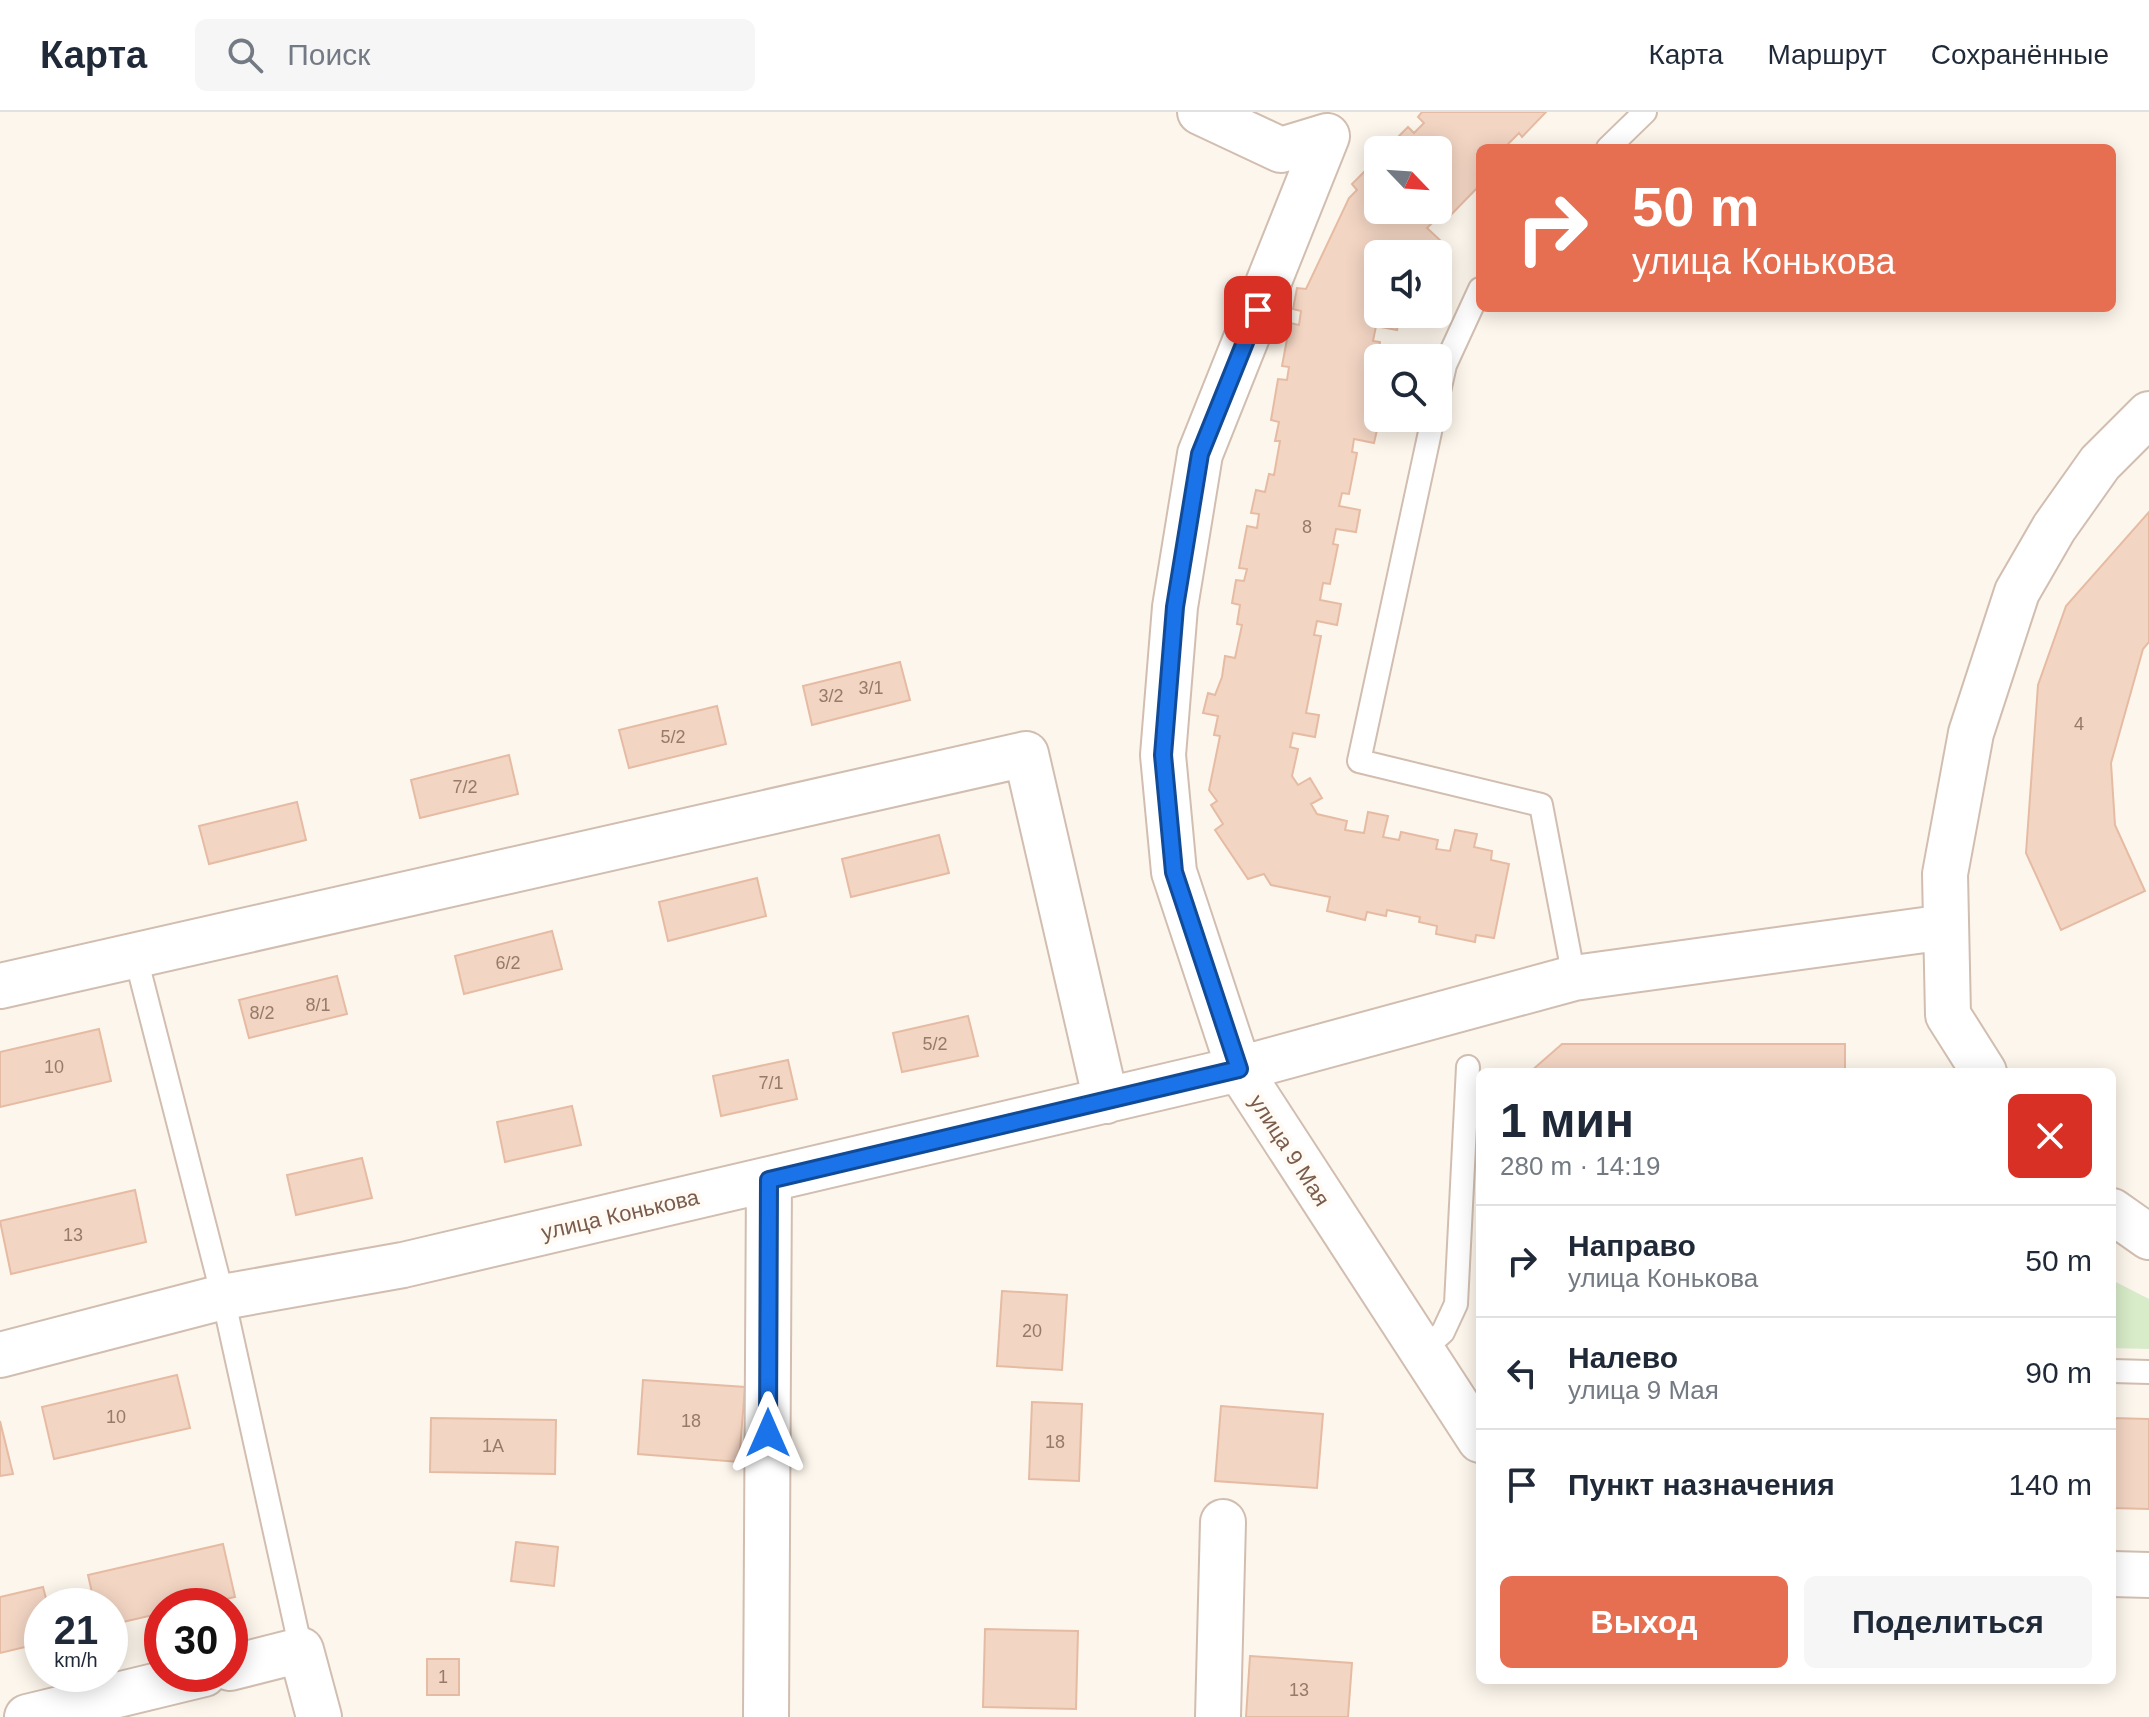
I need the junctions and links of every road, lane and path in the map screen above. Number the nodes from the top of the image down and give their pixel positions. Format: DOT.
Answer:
graph roads {
  1 [pos="1202,112"];
  2 [pos="1645,112"];
  3 [pos="1267,133"];
  4 [pos="1612,144"];
  5 [pos="1476,298"];
  6 [pos="1452,350"];
  7 [pos="2149,414"];
  8 [pos="1430,432"];
  9 [pos="1946,927"];
  10 [pos="135,954"];
  11 [pos="1574,978"];
  12 [pos="0,986"];
  13 [pos="1468,1067"];
  14 [pos="1981,1068"];
  15 [pos="1239,1069"];
  16 [pos="1106,1101"];
  17 [pos="769,1180"];
  18 [pos="2116,1214"];
  19 [pos="2149,1237"];
  20 [pos="223,1297"];
  21 [pos="1422,1351"];
  22 [pos="0,1355"];
  23 [pos="2116,1371"];
  24 [pos="2149,1372"];
  25 [pos="1476,1434"];
  26 [pos="1223,1522"];
  27 [pos="2116,1574"];
  28 [pos="2149,1575"];
  29 [pos="301,1650"];
  30 [pos="248,1663"];
  31 [pos="144,1689"];
  32 [pos="27,1717"];
  33 [pos="319,1717"];
  34 [pos="766,1717"];
  35 [pos="1218,1717"];
  1 -- 3 [label="street"];
  2 -- 4 [label="lane"];
  3 -- 15 [label="street, улица 9 Мая"];
  5 -- 6 [label="lane"];
  7 -- 9 [label="street"];
  8 -- 11 [label="lane"];
  9 -- 11 [label="street, улица Конькова"];
  9 -- 14 [label="street"];
  10 -- 12 [label="street"];
  10 -- 16 [label="street"];
  10 -- 20 [label="lane"];
  11 -- 15 [label="street, улица Конькова"];
  13 -- 21 [label="lane"];
  15 -- 16 [label="street, улица Конькова"];
  15 -- 21 [label="street, улица 9 Мая"];
  16 -- 17 [label="street, улица Конькова"];
  17 -- 20 [label="street, улица Конькова"];
  17 -- 34 [label="street"];
  18 -- 19 [label="street"];
  20 -- 22 [label="street, улица Конькова"];
  20 -- 29 [label="lane"];
  21 -- 25 [label="street, улица 9 Мая"];
  23 -- 24 [label="lane"];
  26 -- 35 [label="street"];
  27 -- 28 [label="street"];
  29 -- 30 [label="street"];
  29 -- 33 [label="street"];
  31 -- 32 [label="street"];
}
